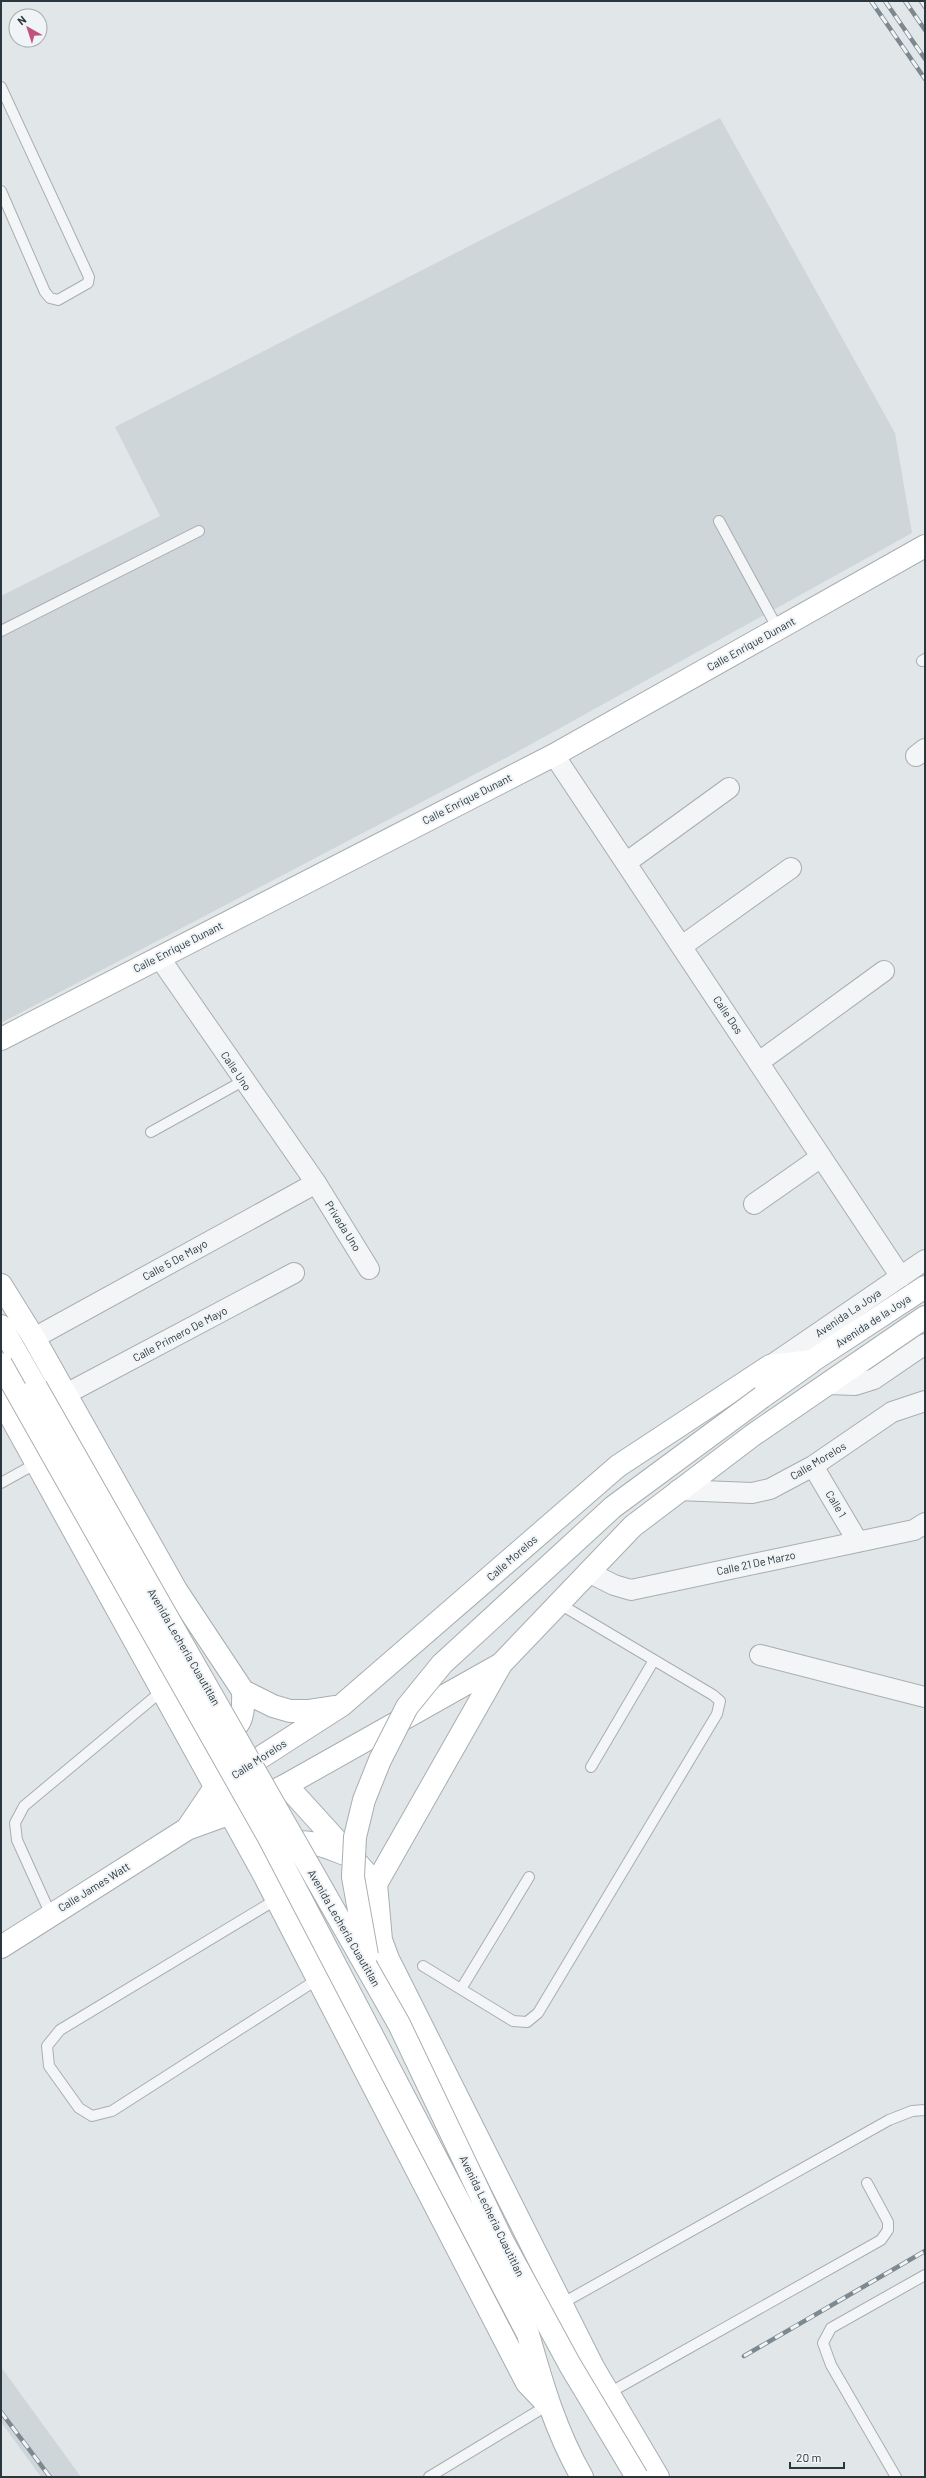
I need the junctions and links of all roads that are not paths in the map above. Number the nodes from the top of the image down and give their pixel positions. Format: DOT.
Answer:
graph roads {
  1 [pos="1,87"];
  2 [pos="1,191"];
  3 [pos="719,521"];
  4 [pos="199,531"];
  5 [pos="925,546"];
  6 [pos="778,629"];
  7 [pos="1,631"];
  8 [pos="554,755"];
  9 [pos="729,788"];
  10 [pos="626,862"];
  11 [pos="791,868"];
  12 [pos="682,946"];
  13 [pos="159,957"];
  14 [pos="884,971"];
  15 [pos="1,1040"];
  16 [pos="758,1062"];
  17 [pos="243,1081"];
  18 [pos="151,1132"];
  19 [pos="821,1157"];
  20 [pos="316,1183"];
  21 [pos="754,1204"];
  22 [pos="925,1260"];
  23 [pos="369,1269"];
  24 [pos="294,1273"];
  25 [pos="901,1277"];
  26 [pos="1,1285"];
  27 [pos="925,1287"];
  28 [pos="925,1317"];
  29 [pos="1,1326"];
  30 [pos="34,1338"];
  31 [pos="925,1344"];
  32 [pos="816,1358"];
  33 [pos="1,1364"];
  34 [pos="770,1366"];
  35 [pos="832,1380"];
  36 [pos="66,1394"];
  37 [pos="1,1399"];
  38 [pos="925,1401"];
  39 [pos="37,1463"];
  40 [pos="813,1466"];
  41 [pos="1,1483"];
  42 [pos="678,1490"];
  43 [pos="925,1523"];
  44 [pos="858,1542"];
  45 [pos="588,1572"];
  46 [pos="558,1603"];
  47 [pos="760,1655"];
  48 [pos="654,1660"];
  49 [pos="501,1664"];
  50 [pos="163,1690"];
  51 [pos="243,1691"];
  52 [pos="925,1697"];
  53 [pos="342,1705"];
  54 [pos="194,1746"];
  55 [pos="591,1767"];
  56 [pos="286,1785"];
  57 [pos="216,1786"];
  58 [pos="231,1813"];
  59 [pos="186,1829"];
  60 [pos="353,1857"];
  61 [pos="263,1873"];
  62 [pos="529,1877"];
  63 [pos="376,1884"];
  64 [pos="277,1899"];
  65 [pos="51,1915"];
  66 [pos="1,1947"];
  67 [pos="424,1966"];
  68 [pos="318,1979"];
  69 [pos="460,1989"];
  70 [pos="397,2085"];
  71 [pos="925,2110"];
  72 [pos="867,2184"];
  73 [pos="925,2275"];
  74 [pos="561,2304"];
  75 [pos="609,2393"];
  76 [pos="548,2405"];
  77 [pos="429,2477"];
  78 [pos="582,2477"];
  79 [pos="637,2477"];
  80 [pos="658,2477"];
  81 [pos="896,2477"];
  1 -- 2 [label="lane"];
  3 -- 6 [label="lane"];
  4 -- 7 [label="lane"];
  5 -- 6 [label="main road, Calle Enrique Dunant"];
  6 -- 8 [label="main road, Calle Enrique Dunant"];
  8 -- 10 [label="street, Calle Dos"];
  8 -- 13 [label="main road, Calle Enrique Dunant"];
  9 -- 10 [label="street"];
  10 -- 12 [label="street, Calle Dos"];
  11 -- 12 [label="street"];
  12 -- 16 [label="street, Calle Dos"];
  13 -- 15 [label="main road, Calle Enrique Dunant"];
  13 -- 17 [label="street, Calle Uno"];
  14 -- 16 [label="street"];
  16 -- 19 [label="street, Calle Dos"];
  17 -- 18 [label="lane"];
  17 -- 20 [label="street, Calle Uno"];
  19 -- 21 [label="street"];
  19 -- 25 [label="street, Calle Dos"];
  20 -- 23 [label="street, Privada Uno"];
  20 -- 30 [label="street, Calle 5 De Mayo"];
  22 -- 25 [label="street, Avenida La Joya"];
  24 -- 36 [label="street, Calle Primero De Mayo"];
  25 -- 34 [label="street, Avenida La Joya"];
  26 -- 30 [label="main road"];
  27 -- 32 [label="main road, Avenida de la Joya"];
  28 -- 35 [label="main road"];
  29 -- 79 [label="main road, Avenida Lecheria Cuautitlan, bridge"];
  30 -- 36 [label="main road"];
  31 -- 35 [label="street"];
  32 -- 34 [label="main road, Calle Morelos"];
  32 -- 70 [label="main road, Avenida de la Joya, bridge"];
  33 -- 70 [label="main road, Avenida Lecheria Cuautitlan, bridge"];
  34 -- 53 [label="main road, Calle Morelos"];
  35 -- 42 [label="main road"];
  36 -- 51 [label="main road"];
  37 -- 39 [label="main road"];
  38 -- 40 [label="street, Calle Morelos"];
  39 -- 41 [label="lane"];
  39 -- 50 [label="main road"];
  40 -- 42 [label="street, Calle Morelos"];
  40 -- 44 [label="street, Calle 1"];
  42 -- 45 [label="main road"];
  43 -- 44 [label="street, Calle 21 De Marzo"];
  44 -- 45 [label="street, Calle 21 De Marzo"];
  45 -- 46 [label="main road"];
  46 -- 48 [label="lane"];
  46 -- 49 [label="main road"];
  47 -- 52 [label="street"];
  48 -- 55 [label="lane"];
  48 -- 69 [label="lane"];
  49 -- 56 [label="main road"];
  49 -- 63 [label="main road"];
  50 -- 54 [label="main road"];
  50 -- 65 [label="lane"];
  51 -- 53 [label="main road"];
  51 -- 54 [label="main road"];
  53 -- 57 [label="main road, Calle Morelos"];
  54 -- 57 [label="main road"];
  56 -- 58 [label="main road"];
  56 -- 60 [label="main road"];
  57 -- 58 [label="main road"];
  57 -- 59 [label="main road, Calle James Watt"];
  58 -- 59 [label="main road, Calle James Watt"];
  58 -- 61 [label="main road"];
  59 -- 65 [label="main road, Calle James Watt"];
  60 -- 61 [label="main road"];
  60 -- 63 [label="main road"];
  61 -- 64 [label="main road"];
  62 -- 69 [label="lane"];
  63 -- 74 [label="main road"];
  64 -- 68 [label="main road"];
  64 -- 68 [label="lane"];
  65 -- 66 [label="main road, Calle James Watt"];
  67 -- 69 [label="lane"];
  68 -- 76 [label="main road"];
  70 -- 76 [label="main road, Avenida Lecheria Cuautitlan, bridge"];
  71 -- 74 [label="lane"];
  72 -- 75 [label="lane"];
  73 -- 81 [label="lane"];
  74 -- 75 [label="main road"];
  75 -- 80 [label="main road"];
  76 -- 77 [label="lane"];
  76 -- 78 [label="main road"];
}
